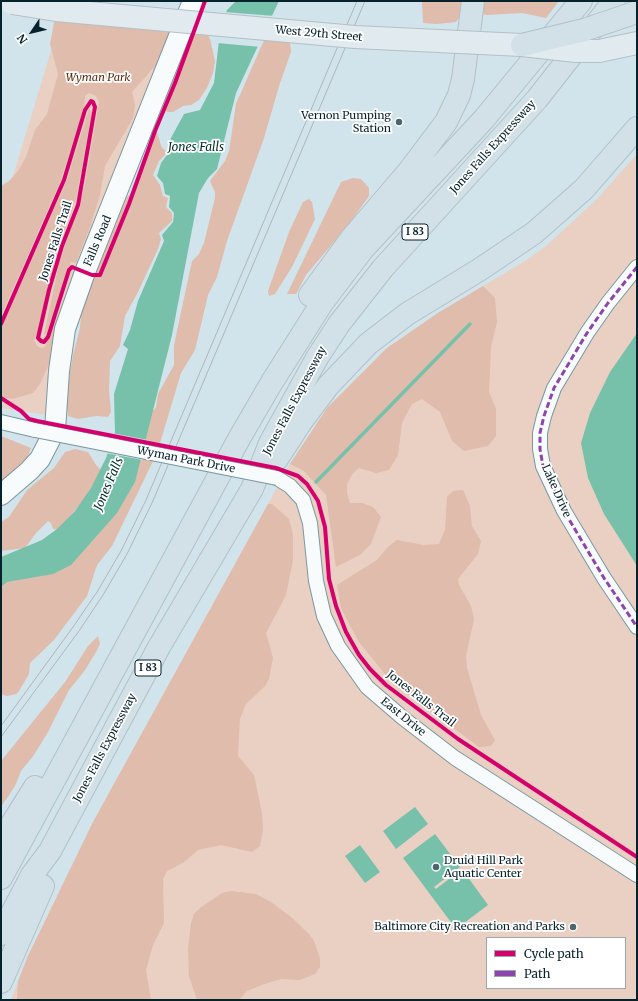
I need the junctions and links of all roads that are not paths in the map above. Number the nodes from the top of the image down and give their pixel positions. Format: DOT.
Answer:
graph roads {
  1 [pos="193,1"];
  2 [pos="473,1"];
  3 [pos="581,1"];
  4 [pos="614,1"];
  5 [pos="633,1"];
  6 [pos="7,2"];
  7 [pos="637,13"];
  8 [pos="637,43"];
  9 [pos="522,45"];
  10 [pos="636,126"];
  11 [pos="428,163"];
  12 [pos="637,267"];
  13 [pos="1,422"];
  14 [pos="278,478"];
  15 [pos="252,489"];
  16 [pos="1,495"];
  17 [pos="637,627"];
  18 [pos="103,688"];
  19 [pos="1,841"];
  20 [pos="50,851"];
  21 [pos="637,875"];
  22 [pos="1,878"];
  23 [pos="1,934"];
  24 [pos="1,982"];
  1 -- 16 [label="main road, Falls Road"];
  2 -- 11 [label="highway"];
  3 -- 11 [label="highway"];
  4 -- 15 [label="highway, Jones Falls Expressway / I 83"];
  5 -- 7 [label="highway"];
  6 -- 9 [label="main road, West 29th Street, bridge"];
  7 -- 9 [label="highway, bridge"];
  8 -- 9 [label="main road, West 29th Street, bridge"];
  10 -- 15 [label="highway"];
  11 -- 18 [label="highway, I 83"];
  12 -- 17 [label="street, Lake Drive"];
  13 -- 14 [label="street, Wyman Park Drive, bridge"];
  14 -- 21 [label="street, East Drive"];
  15 -- 20 [label="highway, Jones Falls Expressway / I 83"];
  18 -- 19 [label="highway"];
  18 -- 22 [label="highway, I 83"];
  20 -- 23 [label="highway, Jones Falls Expressway / I 83"];
  20 -- 24 [label="highway"];
}
